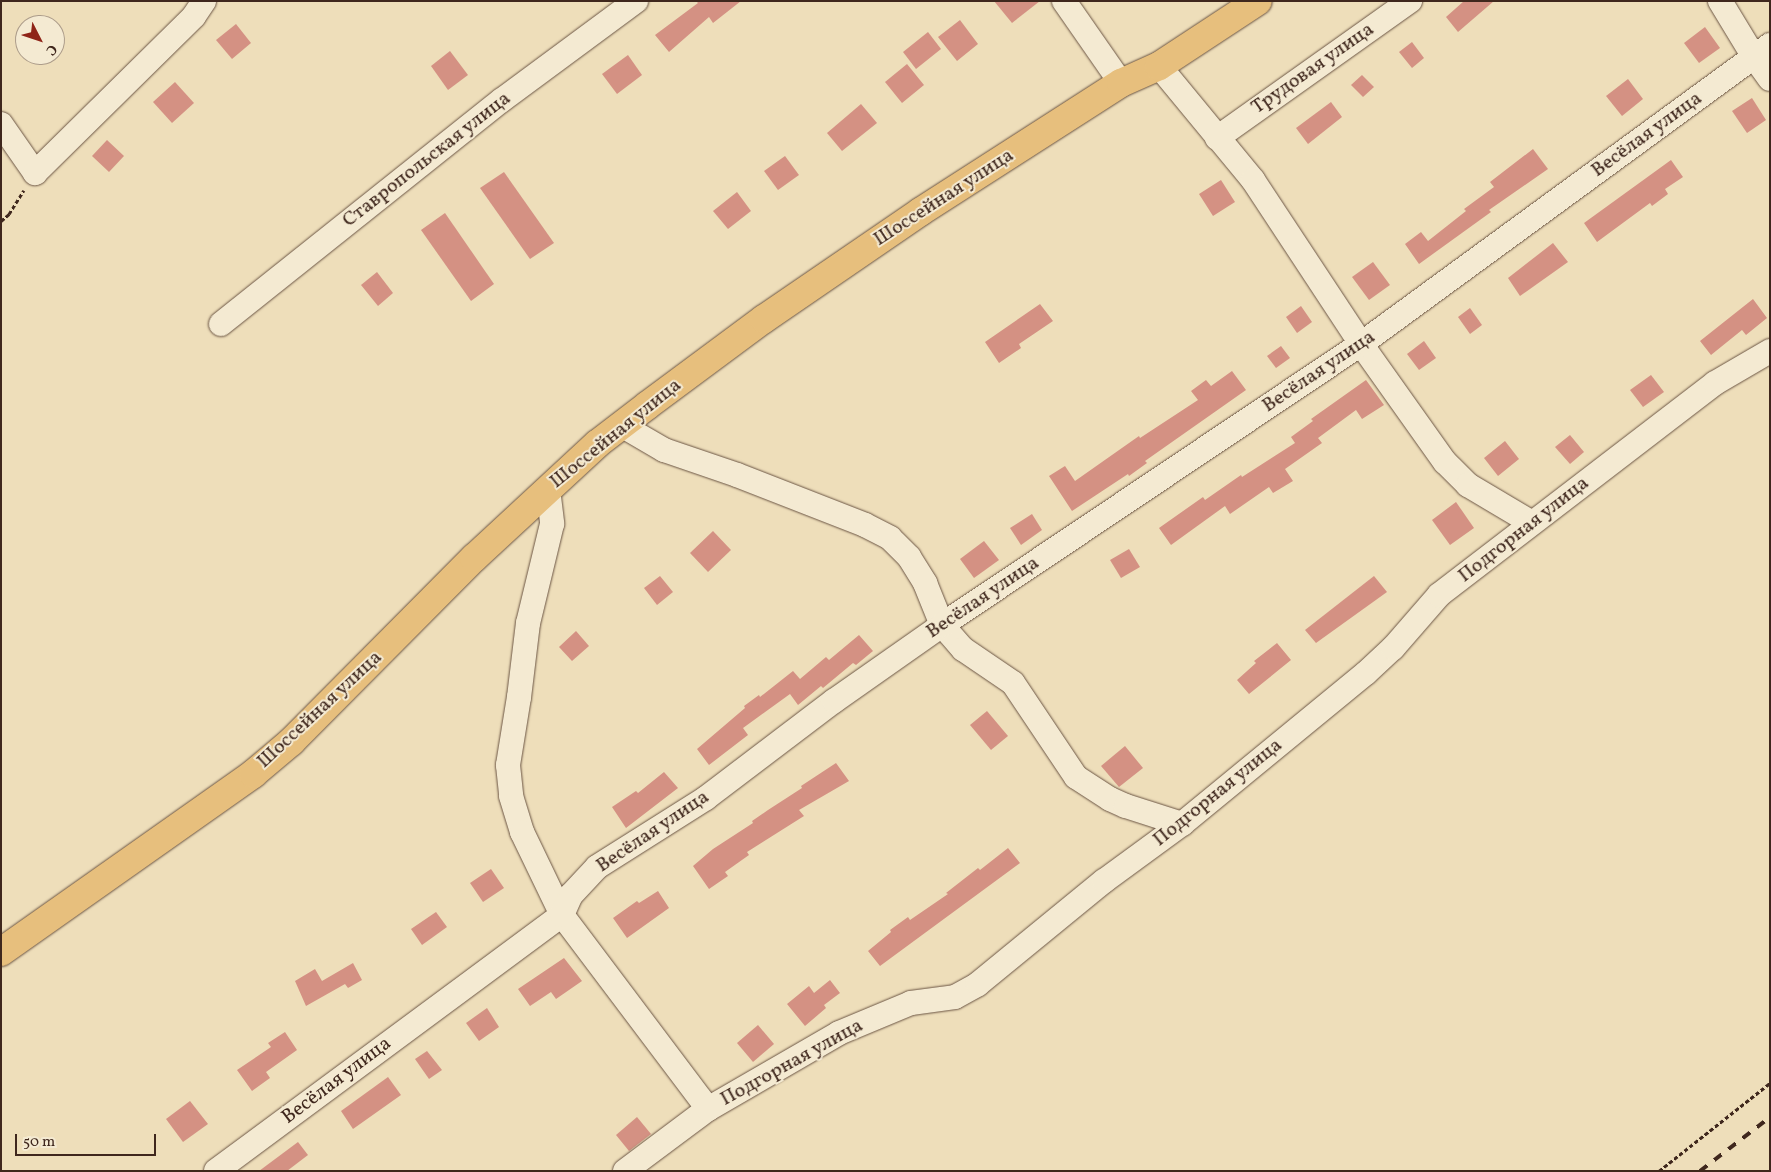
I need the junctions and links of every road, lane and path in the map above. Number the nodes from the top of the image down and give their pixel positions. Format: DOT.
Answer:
graph roads {
  1 [pos="204,1"];
  2 [pos="636,1"];
  3 [pos="1064,1"];
  4 [pos="1258,1"];
  5 [pos="1410,1"];
  6 [pos="1720,1"];
  7 [pos="1762,51"];
  8 [pos="1159,66"];
  9 [pos="1770,79"];
  10 [pos="1121,83"];
  11 [pos="1,124"];
  12 [pos="1217,138"];
  13 [pos="35,173"];
  14 [pos="1,221"];
  15 [pos="221,324"];
  16 [pos="1361,344"];
  17 [pos="1770,350"];
  18 [pos="621,425"];
  19 [pos="548,489"];
  20 [pos="1532,523"];
  21 [pos="942,626"];
  22 [pos="1182,824"];
  23 [pos="562,914"];
  24 [pos="1,952"];
  25 [pos="1770,1083"];
  26 [pos="708,1109"];
  27 [pos="216,1171"];
  28 [pos="625,1171"];
  29 [pos="1658,1171"];
  1 -- 13 [label="street"];
  2 -- 15 [label="street, Ставропольская улица"];
  3 -- 10 [label="street"];
  4 -- 8 [label="main road, Шоссейная улица"];
  5 -- 12 [label="street, Трудовая улица"];
  6 -- 7 [label="street"];
  7 -- 9 [label="street"];
  7 -- 16 [label="street, Весёлая улица"];
  8 -- 10 [label="main road, Шоссейная улица"];
  8 -- 12 [label="street"];
  10 -- 18 [label="main road, Шоссейная улица"];
  11 -- 13 [label="street"];
  12 -- 16 [label="street"];
  13 -- 14 [label="path"];
  16 -- 20 [label="street"];
  16 -- 21 [label="street, Весёлая улица"];
  17 -- 20 [label="street, Подгорная улица"];
  18 -- 19 [label="main road, Шоссейная улица"];
  18 -- 21 [label="street"];
  19 -- 23 [label="street"];
  19 -- 24 [label="main road, Шоссейная улица"];
  20 -- 22 [label="street, Подгорная улица"];
  21 -- 22 [label="street"];
  21 -- 23 [label="street, Весёлая улица"];
  22 -- 26 [label="street, Подгорная улица"];
  23 -- 26 [label="street"];
  23 -- 27 [label="street, Весёлая улица"];
  25 -- 29 [label="path"];
  26 -- 28 [label="street, Подгорная улица"];
}
